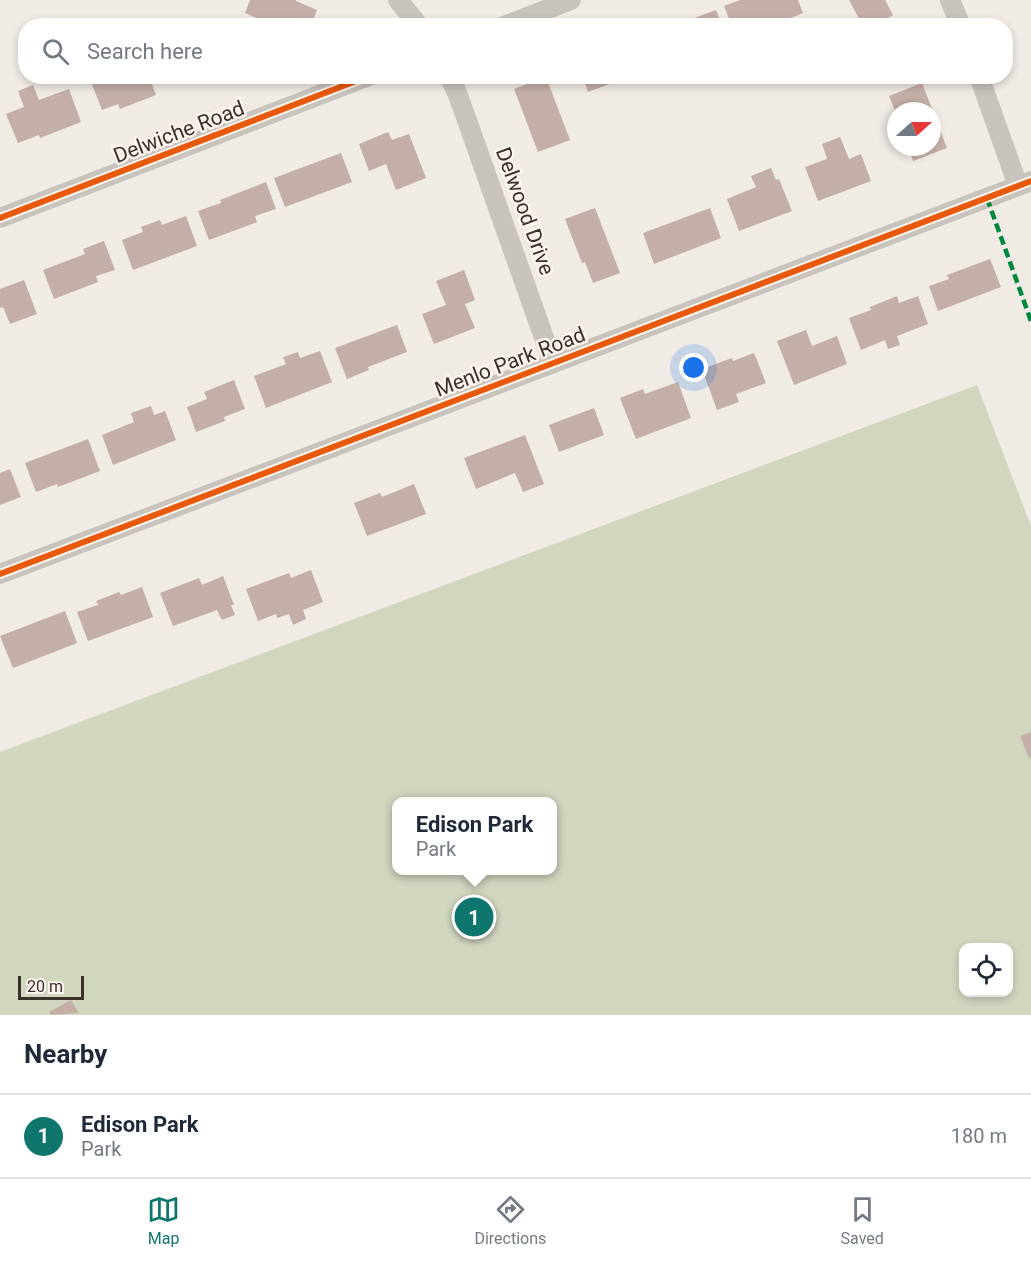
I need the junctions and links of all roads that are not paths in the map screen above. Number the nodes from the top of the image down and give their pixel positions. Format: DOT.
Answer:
graph roads {
  1 [pos="398,0"];
  2 [pos="571,0"];
  3 [pos="950,0"];
  4 [pos="413,18"];
  5 [pos="525,18"];
  6 [pos="958,18"];
  7 [pos="348,84"];
  8 [pos="452,84"];
  9 [pos="982,84"];
  10 [pos="1025,184"];
  11 [pos="0,218"];
  12 [pos="553,363"];
  13 [pos="0,574"];
  1 -- 4 [label="street"];
  2 -- 5 [label="street"];
  3 -- 6 [label="street"];
  7 -- 11 [label="street, Delwiche Road"];
  8 -- 12 [label="street, Delwood Drive"];
  9 -- 10 [label="street"];
  10 -- 12 [label="street, Menlo Park Road"];
  12 -- 13 [label="street, Menlo Park Road"];
}
